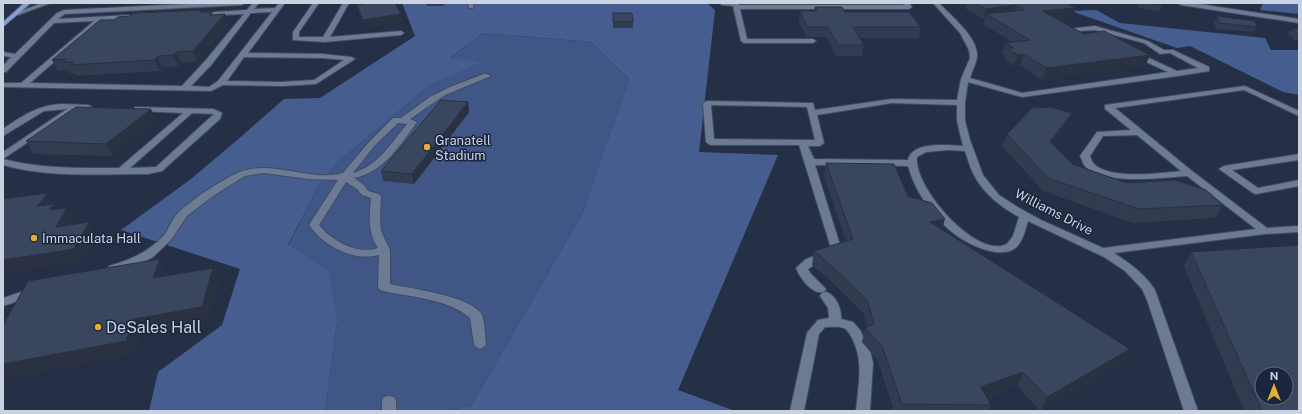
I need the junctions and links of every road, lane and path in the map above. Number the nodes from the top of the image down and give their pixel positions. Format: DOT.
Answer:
graph roads {
  1 [pos="28,3"];
  2 [pos="48,3"];
  3 [pos="242,3"];
  4 [pos="256,3"];
  5 [pos="282,3"];
  6 [pos="316,3"];
  7 [pos="346,3"];
  8 [pos="722,3"];
  9 [pos="906,3"];
  10 [pos="936,3"];
  11 [pos="1181,3"];
  12 [pos="736,5"];
  13 [pos="277,10"];
  14 [pos="249,11"];
  15 [pos="16,14"];
  16 [pos="194,14"];
  17 [pos="140,17"];
  18 [pos="100,19"];
  19 [pos="1299,21"];
  20 [pos="51,22"];
  21 [pos="3,25"];
  22 [pos="1086,29"];
  23 [pos="1067,31"];
  24 [pos="401,33"];
  25 [pos="1107,39"];
  26 [pos="324,40"];
  27 [pos="813,41"];
  28 [pos="1128,50"];
  29 [pos="3,54"];
  30 [pos="244,55"];
  31 [pos="15,58"];
  32 [pos="3,63"];
  33 [pos="3,70"];
  34 [pos="1178,74"];
  35 [pos="487,76"];
  36 [pos="965,79"];
  37 [pos="221,83"];
  38 [pos="3,85"];
  39 [pos="22,86"];
  40 [pos="184,89"];
  41 [pos="961,103"];
  42 [pos="75,107"];
  43 [pos="98,108"];
  44 [pos="129,109"];
  45 [pos="190,110"];
  46 [pos="812,113"];
  47 [pos="1299,114"];
  48 [pos="403,121"];
  49 [pos="1139,132"];
  50 [pos="3,133"];
  51 [pos="802,143"];
  52 [pos="968,149"];
  53 [pos="3,156"];
  54 [pos="1299,157"];
  55 [pos="3,162"];
  56 [pos="810,162"];
  57 [pos="912,163"];
  58 [pos="120,171"];
  59 [pos="1189,173"];
  60 [pos="344,176"];
  61 [pos="1299,183"];
  62 [pos="1026,216"];
  63 [pos="1299,230"];
  64 [pos="1265,231"];
  65 [pos="385,250"];
  66 [pos="1103,251"];
  67 [pos="105,272"];
  68 [pos="44,288"];
  69 [pos="3,302"];
  70 [pos="834,322"];
  71 [pos="480,344"];
  72 [pos="797,411"];
  73 [pos="862,411"];
  74 [pos="1191,411"];
  1 -- 15 [label="main road"];
  2 -- 15 [label="street"];
  3 -- 20 [label="street"];
  4 -- 14 [label="street"];
  5 -- 13 [label="street"];
  6 -- 26 [label="street"];
  7 -- 26 [label="street"];
  8 -- 12 [label="street"];
  9 -- 12 [label="street"];
  10 -- 36 [label="street, Williams Drive"];
  11 -- 19 [label="street"];
  12 -- 27 [label="street"];
  13 -- 14 [label="street"];
  13 -- 30 [label="street"];
  14 -- 16 [label="street"];
  14 -- 40 [label="street"];
  15 -- 21 [label="main road"];
  17 -- 18 [label="street"];
  18 -- 20 [label="street"];
  18 -- 39 [label="street"];
  20 -- 31 [label="street"];
  22 -- 23 [label="street"];
  22 -- 25 [label="street"];
  22 -- 34 [label="street"];
  24 -- 26 [label="street"];
  28 -- 34 [label="street"];
  29 -- 31 [label="street"];
  30 -- 37 [label="street"];
  30 -- 37 [label="street"];
  31 -- 32 [label="street"];
  31 -- 33 [label="street"];
  34 -- 36 [label="street"];
  35 -- 48 [label="street"];
  36 -- 41 [label="street, Williams Drive"];
  37 -- 40 [label="street"];
  38 -- 39 [label="street"];
  39 -- 40 [label="street"];
  41 -- 46 [label="street"];
  41 -- 52 [label="street, Williams Drive"];
  42 -- 43 [label="street"];
  42 -- 50 [label="street"];
  42 -- 53 [label="street"];
  44 -- 45 [label="street"];
  45 -- 58 [label="street"];
  45 -- 58 [label="street"];
  46 -- 51 [label="street"];
  46 -- 51 [label="street"];
  47 -- 49 [label="street"];
  48 -- 60 [label="street"];
  48 -- 60 [label="street"];
  49 -- 59 [label="street"];
  49 -- 59 [label="street"];
  51 -- 56 [label="street"];
  52 -- 57 [label="street"];
  52 -- 62 [label="street, Williams Drive"];
  54 -- 61 [label="street"];
  55 -- 58 [label="street"];
  56 -- 57 [label="street"];
  56 -- 70 [label="street"];
  57 -- 62 [label="street"];
  59 -- 64 [label="street"];
  60 -- 65 [label="street"];
  60 -- 65 [label="street"];
  60 -- 67 [label="street"];
  62 -- 66 [label="street, Williams Drive"];
  63 -- 64 [label="street, Williams Drive"];
  64 -- 66 [label="street, Williams Drive"];
  65 -- 71 [label="street"];
  66 -- 74 [label="street, Williams Drive"];
  68 -- 69 [label="street"];
  70 -- 72 [label="street"];
  70 -- 73 [label="street"];
}
